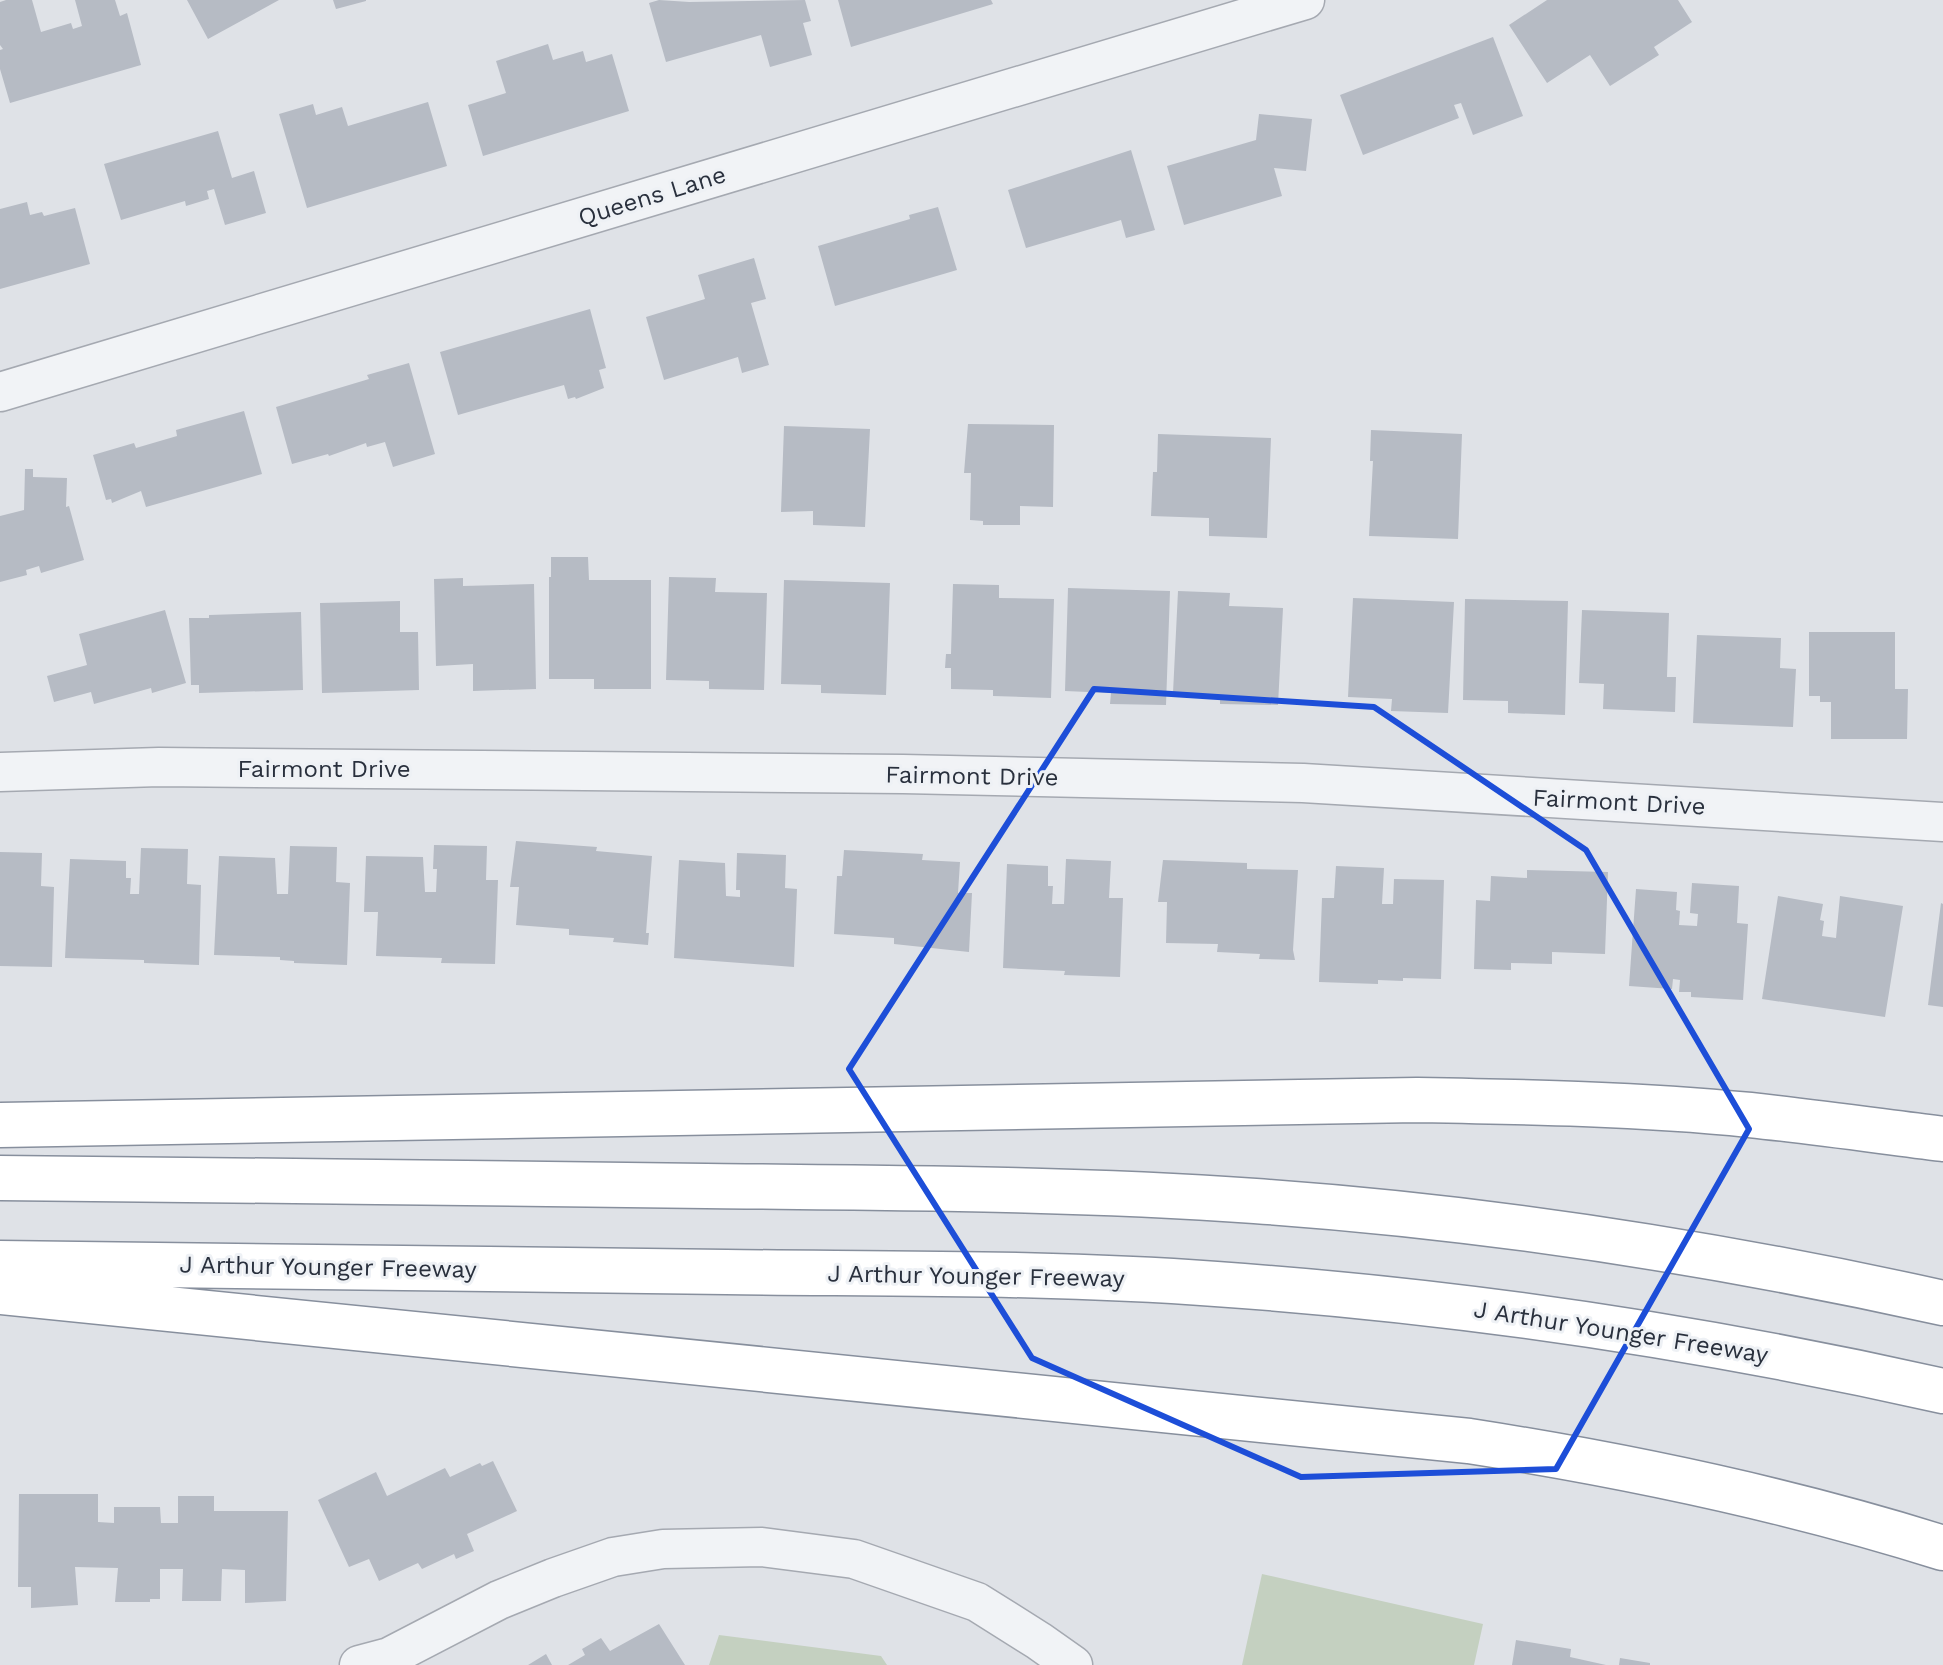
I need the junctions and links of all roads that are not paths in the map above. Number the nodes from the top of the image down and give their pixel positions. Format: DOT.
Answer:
graph roads {
  1 [pos="1305,0"];
  2 [pos="0,392"];
  3 [pos="0,772"];
  4 [pos="1943,822"];
  5 [pos="0,1125"];
  6 [pos="1943,1139"];
  7 [pos="0,1178"];
  8 [pos="0,1263"];
  9 [pos="0,1292"];
  10 [pos="1943,1303"];
  11 [pos="1943,1391"];
  12 [pos="1943,1548"];
  13 [pos="359,1665"];
  14 [pos="1073,1665"];
  1 -- 2 [label="street, Queens Lane"];
  3 -- 4 [label="street, Fairmont Drive"];
  5 -- 6 [label="highway"];
  7 -- 10 [label="highway"];
  8 -- 11 [label="highway, J Arthur Younger Freeway"];
  9 -- 12 [label="highway"];
  13 -- 14 [label="street"];
}
